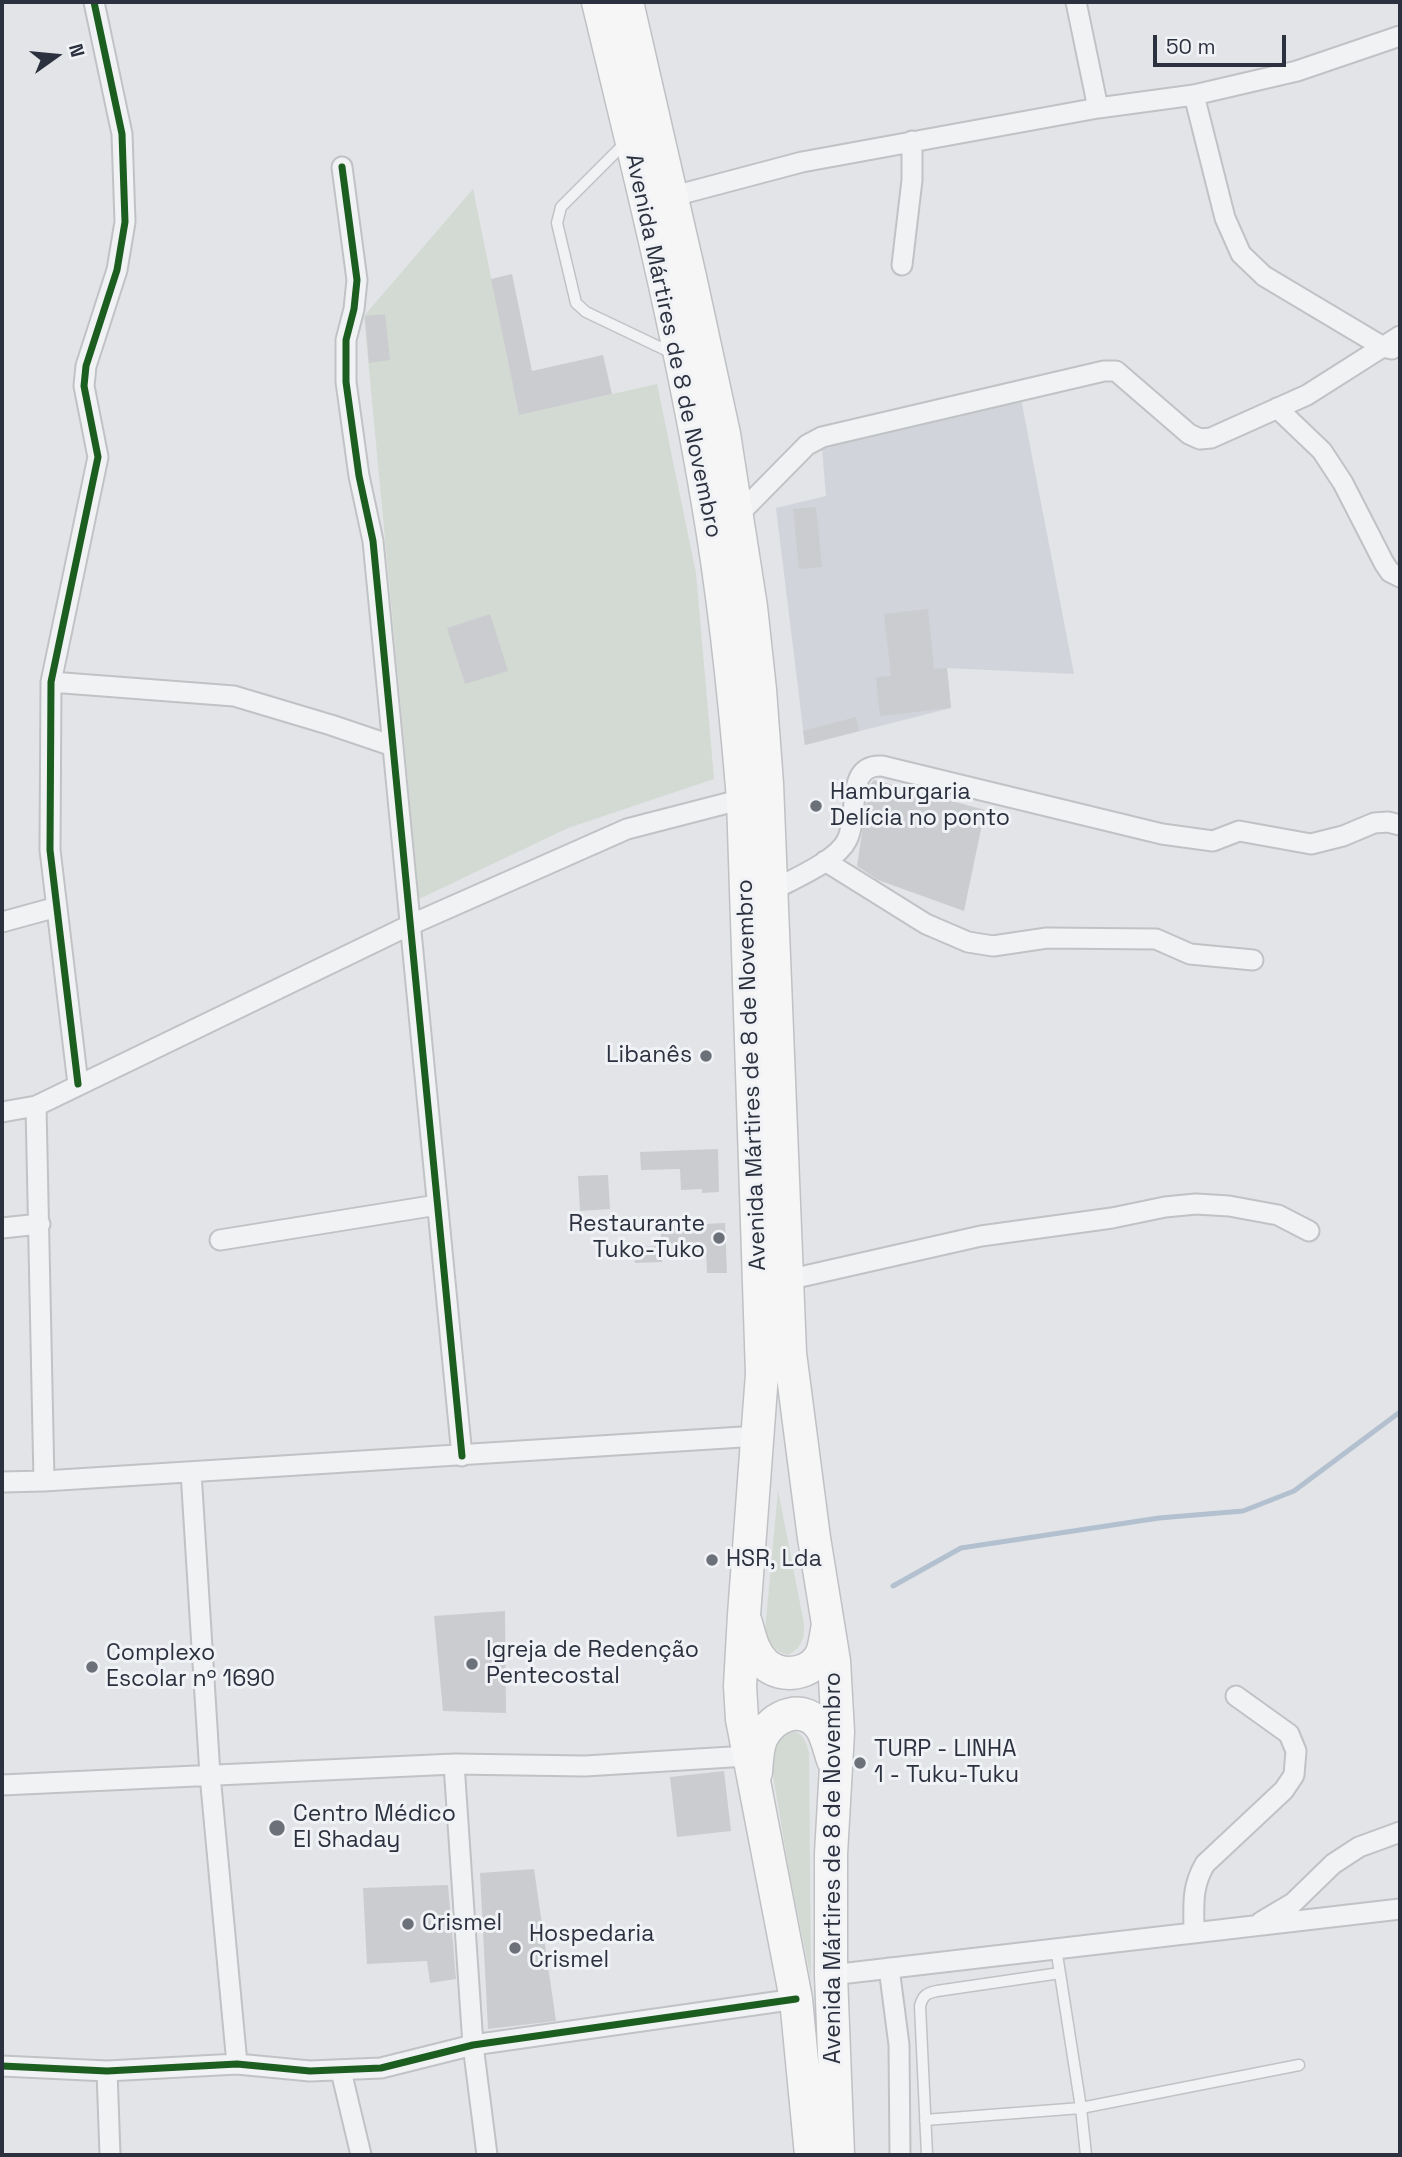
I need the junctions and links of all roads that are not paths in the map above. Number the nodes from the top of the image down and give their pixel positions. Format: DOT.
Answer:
graph roads {
  1 [pos="94,2"];
  2 [pos="598,2"];
  3 [pos="627,2"];
  4 [pos="1076,2"];
  5 [pos="1400,36"];
  6 [pos="1194,95"];
  7 [pos="1098,108"];
  8 [pos="630,138"];
  9 [pos="912,141"];
  10 [pos="342,167"];
  11 [pos="670,197"];
  12 [pos="902,265"];
  13 [pos="1400,336"];
  14 [pos="1392,349"];
  15 [pos="680,356"];
  16 [pos="1277,408"];
  17 [pos="738,516"];
  18 [pos="1400,577"];
  19 [pos="51,682"];
  20 [pos="393,746"];
  21 [pos="743,799"];
  22 [pos="1400,825"];
  23 [pos="825,861"];
  24 [pos="771,891"];
  25 [pos="57,907"];
  26 [pos="2,922"];
  27 [pos="410,925"];
  28 [pos="1253,960"];
  29 [pos="78,1084"];
  30 [pos="36,1106"];
  31 [pos="2,1112"];
  32 [pos="438,1205"];
  33 [pos="40,1224"];
  34 [pos="2,1228"];
  35 [pos="1309,1231"];
  36 [pos="220,1240"];
  37 [pos="787,1280"];
  38 [pos="758,1436"];
  39 [pos="462,1456"];
  40 [pos="191,1472"];
  41 [pos="44,1481"];
  42 [pos="2,1482"];
  43 [pos="744,1615"];
  44 [pos="829,1624"];
  45 [pos="1236,1696"];
  46 [pos="747,1756"];
  47 [pos="454,1764"];
  48 [pos="836,1768"];
  49 [pos="210,1774"];
  50 [pos="2,1784"];
  51 [pos="754,1786"];
  52 [pos="1400,1832"];
  53 [pos="1400,1909"];
  54 [pos="1254,1926"];
  55 [pos="1194,1933"];
  56 [pos="1056,1947"];
  57 [pos="889,1968"];
  58 [pos="1060,1973"];
  59 [pos="831,1975"];
  60 [pos="796,1999"];
  61 [pos="473,2045"];
  62 [pos="237,2064"];
  63 [pos="1299,2065"];
  64 [pos="2,2066"];
  65 [pos="107,2071"];
  66 [pos="341,2071"];
  67 [pos="1081,2108"];
  68 [pos="925,2120"];
  69 [pos="110,2155"];
  70 [pos="361,2155"];
  71 [pos="487,2155"];
  72 [pos="811,2155"];
  73 [pos="838,2155"];
  74 [pos="900,2155"];
  75 [pos="927,2155"];
  76 [pos="1086,2155"];
  1 -- 19 [label="street"];
  2 -- 8 [label="main road, Avenida Mártires de 8 de Novembro"];
  3 -- 11 [label="main road, Avenida Mártires de 8 de Novembro"];
  4 -- 7 [label="street"];
  5 -- 6 [label="street"];
  6 -- 7 [label="street"];
  6 -- 14 [label="street"];
  7 -- 9 [label="street"];
  8 -- 15 [label="main road, Avenida Mártires de 8 de Novembro"];
  8 -- 15 [label="lane"];
  9 -- 11 [label="street"];
  9 -- 12 [label="street"];
  10 -- 20 [label="street"];
  11 -- 17 [label="main road, Avenida Mártires de 8 de Novembro"];
  13 -- 14 [label="street"];
  14 -- 16 [label="street"];
  15 -- 21 [label="main road, Avenida Mártires de 8 de Novembro"];
  16 -- 17 [label="street"];
  16 -- 18 [label="street"];
  17 -- 24 [label="main road, Avenida Mártires de 8 de Novembro"];
  19 -- 20 [label="street"];
  19 -- 25 [label="street"];
  20 -- 27 [label="street"];
  21 -- 27 [label="street"];
  21 -- 38 [label="main road, Avenida Mártires de 8 de Novembro"];
  22 -- 23 [label="street"];
  23 -- 24 [label="street"];
  23 -- 28 [label="street"];
  24 -- 37 [label="main road, Avenida Mártires de 8 de Novembro"];
  25 -- 26 [label="street"];
  25 -- 29 [label="street"];
  27 -- 29 [label="street"];
  27 -- 32 [label="street"];
  29 -- 30 [label="street"];
  30 -- 31 [label="street"];
  30 -- 33 [label="street"];
  32 -- 36 [label="street"];
  32 -- 39 [label="street"];
  33 -- 34 [label="street"];
  33 -- 41 [label="street"];
  35 -- 37 [label="street"];
  37 -- 44 [label="main road, Avenida Mártires de 8 de Novembro"];
  38 -- 39 [label="street"];
  38 -- 43 [label="main road, Avenida Mártires de 8 de Novembro"];
  39 -- 40 [label="street"];
  40 -- 41 [label="street"];
  40 -- 49 [label="street"];
  41 -- 42 [label="street"];
  43 -- 44 [label="main road"];
  43 -- 46 [label="main road, Avenida Mártires de 8 de Novembro"];
  44 -- 48 [label="main road, Avenida Mártires de 8 de Novembro"];
  45 -- 55 [label="street"];
  46 -- 47 [label="street"];
  46 -- 51 [label="main road, Avenida Mártires de 8 de Novembro"];
  47 -- 49 [label="street"];
  47 -- 61 [label="street"];
  48 -- 51 [label="main road"];
  48 -- 59 [label="main road, Avenida Mártires de 8 de Novembro"];
  49 -- 50 [label="street"];
  49 -- 62 [label="street"];
  51 -- 60 [label="main road, Avenida Mártires de 8 de Novembro"];
  52 -- 54 [label="street"];
  53 -- 54 [label="street"];
  54 -- 55 [label="street"];
  55 -- 56 [label="street"];
  56 -- 57 [label="street"];
  56 -- 58 [label="lane"];
  57 -- 59 [label="street"];
  57 -- 74 [label="street"];
  58 -- 67 [label="lane"];
  58 -- 68 [label="lane"];
  59 -- 73 [label="main road, Avenida Mártires de 8 de Novembro"];
  60 -- 61 [label="street"];
  60 -- 72 [label="main road, Avenida Mártires de 8 de Novembro"];
  61 -- 66 [label="street"];
  61 -- 71 [label="street"];
  62 -- 65 [label="street"];
  62 -- 66 [label="street"];
  63 -- 67 [label="lane"];
  64 -- 65 [label="street"];
  65 -- 69 [label="street"];
  66 -- 70 [label="street"];
  67 -- 68 [label="lane"];
  67 -- 76 [label="lane"];
  68 -- 75 [label="lane"];
}
